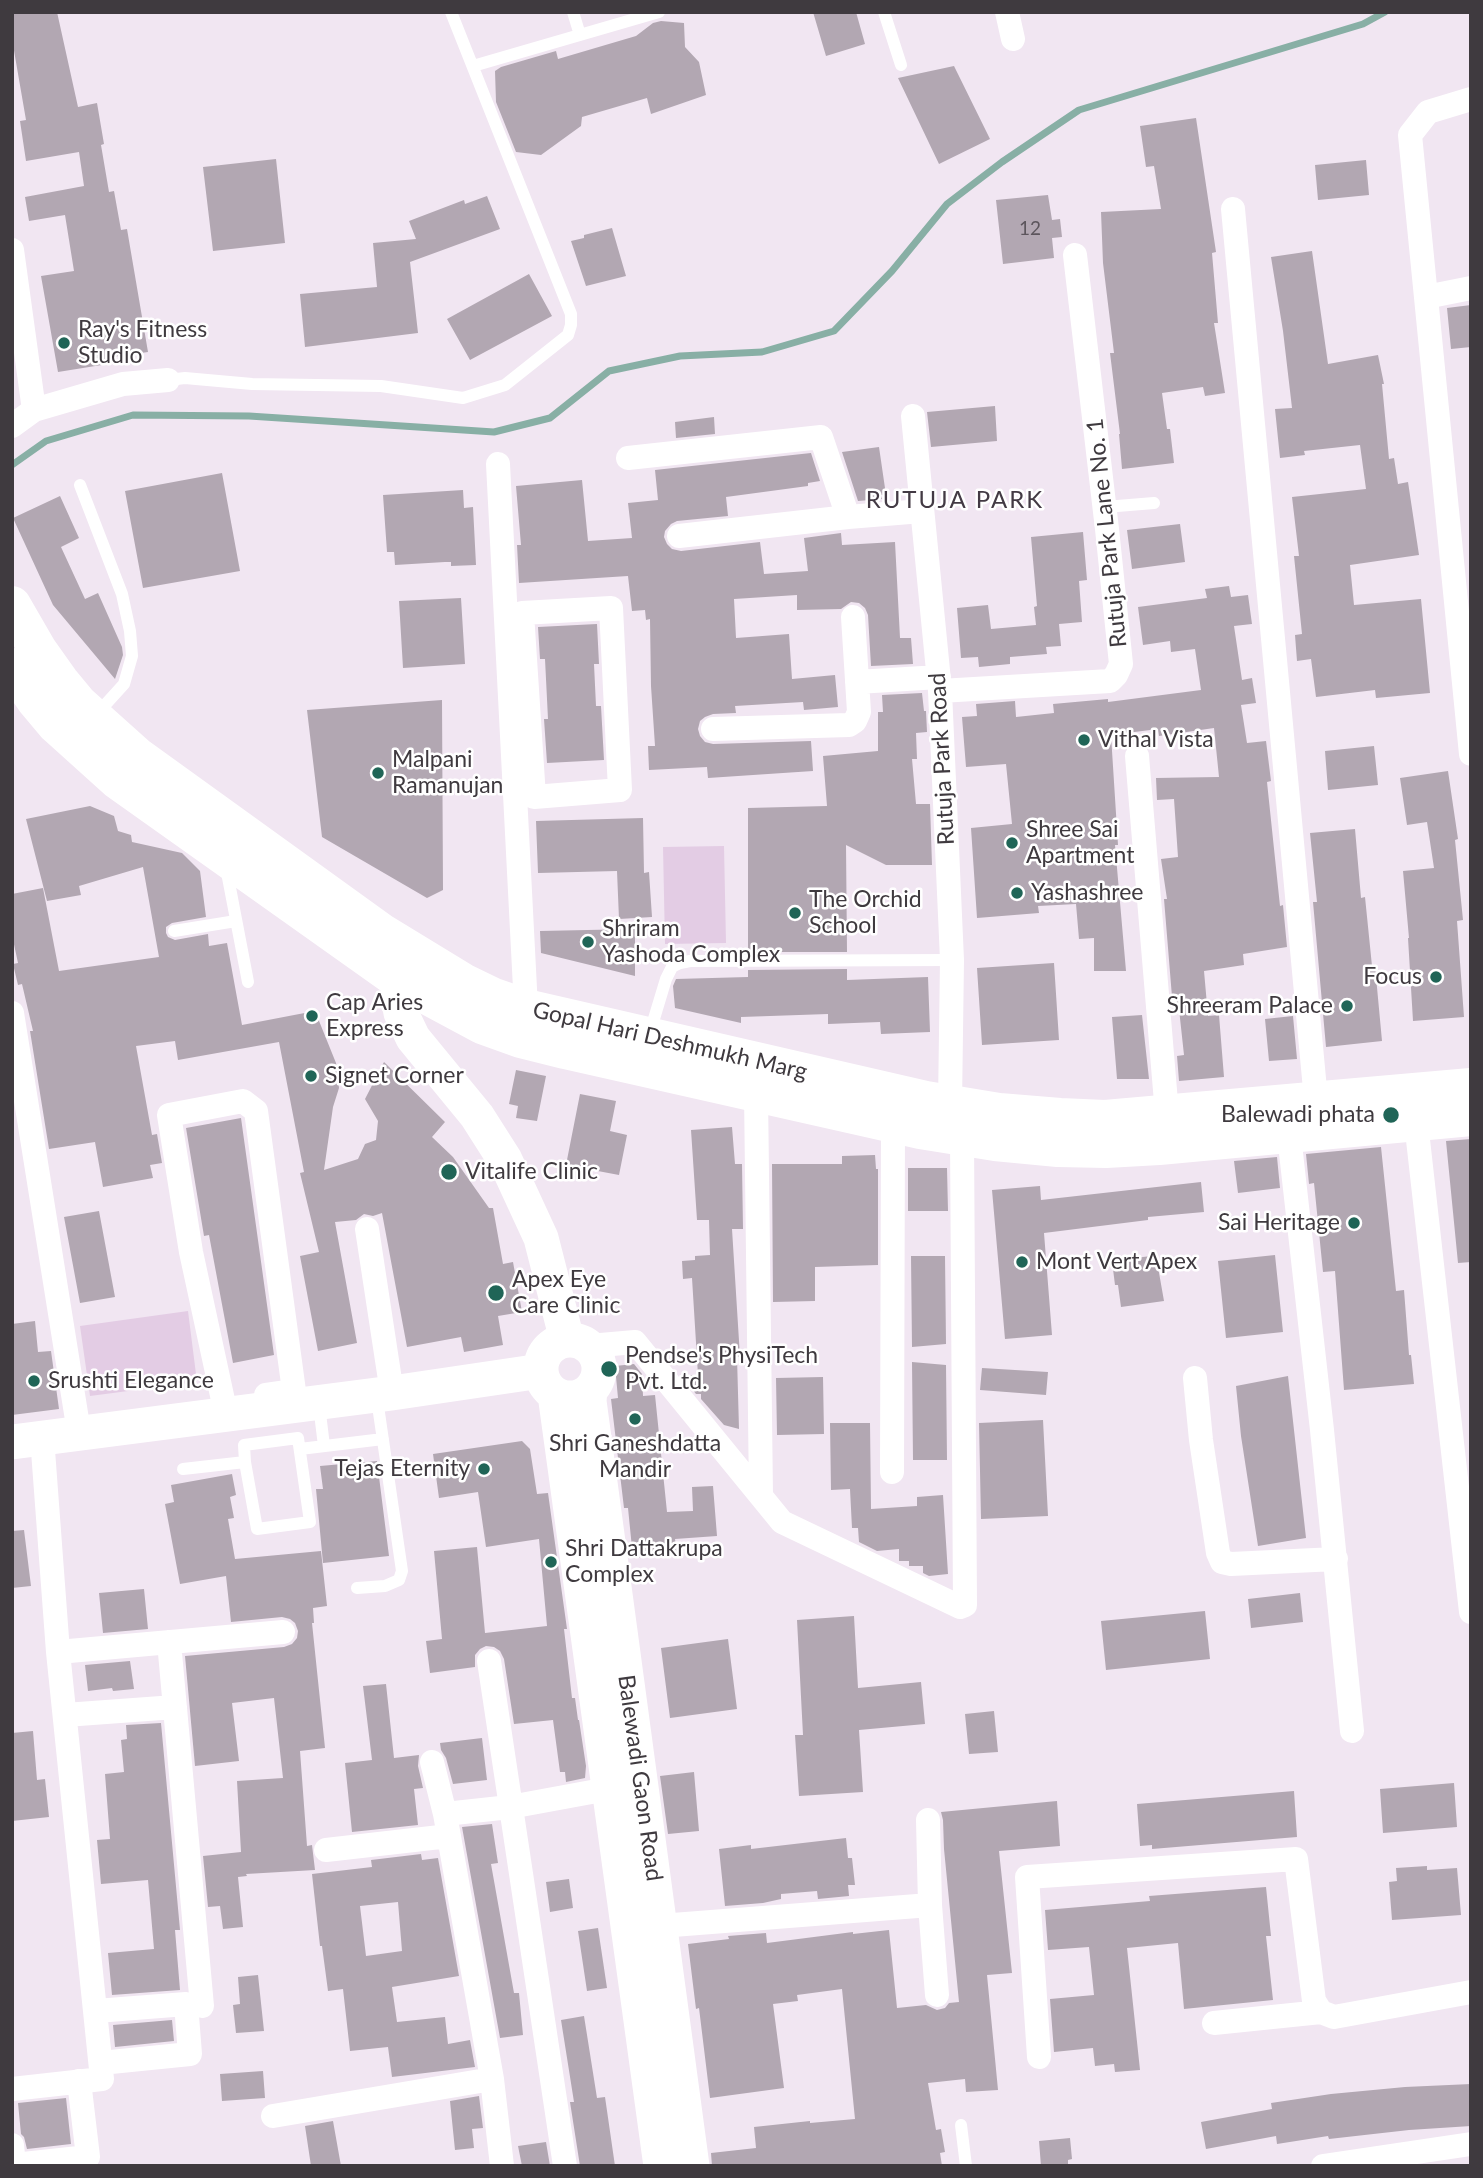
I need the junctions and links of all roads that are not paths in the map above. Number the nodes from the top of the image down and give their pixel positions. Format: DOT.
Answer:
graph roads {
  1 [pos="451,12"];
  2 [pos="573,12"];
  3 [pos="659,12"];
  4 [pos="884,12"];
  5 [pos="1007,12"];
  6 [pos="580,35"];
  7 [pos="1013,39"];
  8 [pos="901,65"];
  9 [pos="473,66"];
  10 [pos="1471,99"];
  11 [pos="1233,209"];
  12 [pos="12,251"];
  13 [pos="1075,255"];
  14 [pos="1471,288"];
  15 [pos="1426,298"];
  16 [pos="168,380"];
  17 [pos="34,410"];
  18 [pos="913,416"];
  19 [pos="12,426"];
  20 [pos="628,458"];
  21 [pos="498,464"];
  22 [pos="80,485"];
  23 [pos="1154,503"];
  24 [pos="1105,507"];
  25 [pos="922,511"];
  26 [pos="848,517"];
  27 [pos="679,536"];
  28 [pos="1460,545"];
  29 [pos="12,605"];
  30 [pos="853,617"];
  31 [pos="12,667"];
  32 [pos="857,682"];
  33 [pos="940,684"];
  34 [pos="93,718"];
  35 [pos="520,721"];
  36 [pos="713,729"];
  37 [pos="1471,754"];
  38 [pos="1137,756"];
  39 [pos="223,857"];
  40 [pos="236,921"];
  41 [pos="174,931"];
  42 [pos="952,960"];
  43 [pos="408,968"];
  44 [pos="248,982"];
  45 [pos="474,1004"];
  46 [pos="526,1008"];
  47 [pos="12,1013"];
  48 [pos="649,1037"];
  49 [pos="1471,1087"];
  50 [pos="757,1093"];
  51 [pos="1316,1100"];
  52 [pos="1167,1114"];
  53 [pos="1471,1117"];
  54 [pos="956,1120"];
  55 [pos="1416,1122"];
  56 [pos="893,1124"];
  57 [pos="1289,1135"];
  58 [pos="368,1229"];
  59 [pos="578,1343"];
  60 [pos="1195,1378"];
  61 [pos="548,1383"];
  62 [pos="590,1390"];
  63 [pos="384,1394"];
  64 [pos="319,1402"];
  65 [pos="225,1407"];
  66 [pos="79,1432"];
  67 [pos="27,1439"];
  68 [pos="383,1439"];
  69 [pos="324,1446"];
  70 [pos="300,1449"];
  71 [pos="246,1462"];
  72 [pos="183,1469"];
  73 [pos="892,1472"];
  74 [pos="761,1496"];
  75 [pos="1335,1559"];
  76 [pos="357,1588"];
  77 [pos="1471,1612"];
  78 [pos="283,1632"];
  79 [pos="169,1642"];
  80 [pos="58,1651"];
  81 [pos="489,1661"];
  82 [pos="175,1707"];
  83 [pos="65,1715"];
  84 [pos="1352,1731"];
  85 [pos="432,1762"];
  86 [pos="625,1786"];
  87 [pos="510,1807"];
  88 [pos="928,1820"];
  89 [pos="447,1825"];
  90 [pos="326,1850"];
  91 [pos="930,1905"];
  92 [pos="660,1926"];
  93 [pos="1471,1993"];
  94 [pos="937,1995"];
  95 [pos="202,2006"];
  96 [pos="96,2011"];
  97 [pos="1321,2012"];
  98 [pos="1214,2023"];
  99 [pos="1039,2057"];
  100 [pos="101,2063"];
  101 [pos="492,2079"];
  102 [pos="79,2081"];
  103 [pos="12,2089"];
  104 [pos="273,2116"];
  105 [pos="961,2125"];
  106 [pos="1471,2144"];
  107 [pos="12,2145"];
  108 [pos="502,2166"];
  109 [pos="565,2166"];
  110 [pos="661,2166"];
  111 [pos="692,2166"];
  112 [pos="966,2166"];
  113 [pos="1323,2166"];
  1 -- 9 [label="lane"];
  2 -- 6 [label="lane"];
  3 -- 6 [label="lane"];
  4 -- 8 [label="lane"];
  5 -- 7 [label="street"];
  6 -- 9 [label="lane"];
  9 -- 16 [label="lane"];
  10 -- 15 [label="street"];
  11 -- 51 [label="street"];
  12 -- 17 [label="street"];
  13 -- 24 [label="street, Rutuja Park Lane No. 1"];
  14 -- 15 [label="street"];
  15 -- 28 [label="street"];
  16 -- 17 [label="street"];
  17 -- 19 [label="street"];
  18 -- 25 [label="street, Rutuja Park Road"];
  20 -- 26 [label="street"];
  21 -- 35 [label="street"];
  22 -- 34 [label="lane"];
  23 -- 24 [label="lane"];
  24 -- 33 [label="street, Rutuja Park Lane No. 1"];
  25 -- 26 [label="street"];
  25 -- 33 [label="street, Rutuja Park Road"];
  26 -- 27 [label="street"];
  28 -- 37 [label="street"];
  29 -- 34 [label="main road, Gopal Hari Deshmukh Marg"];
  30 -- 32 [label="street"];
  31 -- 39 [label="main road, Gopal Hari Deshmukh Marg"];
  32 -- 33 [label="street, Rutuja Park Lane No. 1"];
  32 -- 36 [label="street"];
  33 -- 42 [label="street, Rutuja Park Road"];
  34 -- 43 [label="main road, Gopal Hari Deshmukh Marg"];
  35 -- 35 [label="street"];
  35 -- 46 [label="street"];
  38 -- 52 [label="street"];
  39 -- 40 [label="lane"];
  39 -- 43 [label="main road, Gopal Hari Deshmukh Marg"];
  40 -- 41 [label="lane"];
  40 -- 44 [label="lane"];
  42 -- 48 [label="lane"];
  42 -- 54 [label="street, Rutuja Park Road"];
  43 -- 45 [label="main road, Gopal Hari Deshmukh Marg"];
  43 -- 59 [label="main road"];
  45 -- 46 [label="main road, Gopal Hari Deshmukh Marg"];
  45 -- 50 [label="main road, Gopal Hari Deshmukh Marg"];
  46 -- 48 [label="main road, Gopal Hari Deshmukh Marg"];
  47 -- 66 [label="street"];
  48 -- 54 [label="main road, Gopal Hari Deshmukh Marg"];
  49 -- 51 [label="main road, Gopal Hari Deshmukh Marg"];
  50 -- 56 [label="main road, Gopal Hari Deshmukh Marg"];
  50 -- 74 [label="street"];
  51 -- 52 [label="main road, Gopal Hari Deshmukh Marg"];
  52 -- 54 [label="main road, Gopal Hari Deshmukh Marg"];
  53 -- 55 [label="main road, Gopal Hari Deshmukh Marg"];
  54 -- 56 [label="main road, Gopal Hari Deshmukh Marg"];
  54 -- 57 [label="main road, Gopal Hari Deshmukh Marg"];
  54 -- 74 [label="street, Rutuja Park Road"];
  55 -- 57 [label="main road, Gopal Hari Deshmukh Marg"];
  55 -- 77 [label="street"];
  56 -- 73 [label="street"];
  57 -- 75 [label="street"];
  58 -- 63 [label="street"];
  59 -- 61 [label="main road"];
  59 -- 62 [label="main road"];
  59 -- 74 [label="street"];
  60 -- 75 [label="street"];
  61 -- 62 [label="main road"];
  61 -- 63 [label="main road"];
  61 -- 86 [label="main road, Balewadi Gaon Road"];
  62 -- 86 [label="main road, Balewadi Gaon Road"];
  63 -- 64 [label="main road"];
  63 -- 68 [label="lane"];
  64 -- 65 [label="main road"];
  64 -- 69 [label="lane"];
  65 -- 65 [label="street"];
  65 -- 66 [label="main road"];
  66 -- 67 [label="main road"];
  67 -- 80 [label="street"];
  68 -- 69 [label="lane"];
  68 -- 76 [label="lane"];
  69 -- 70 [label="lane"];
  70 -- 71 [label="lane"];
  70 -- 71 [label="lane"];
  71 -- 72 [label="lane"];
  75 -- 84 [label="street"];
  78 -- 79 [label="street"];
  79 -- 80 [label="street"];
  79 -- 82 [label="street"];
  80 -- 83 [label="street"];
  81 -- 87 [label="street"];
  82 -- 83 [label="street"];
  82 -- 95 [label="street"];
  83 -- 96 [label="street"];
  85 -- 89 [label="street"];
  86 -- 87 [label="street"];
  86 -- 92 [label="main road, Balewadi Gaon Road"];
  86 -- 110 [label="main road, Balewadi Gaon Road"];
  87 -- 89 [label="street"];
  87 -- 109 [label="street"];
  88 -- 91 [label="street"];
  89 -- 90 [label="street"];
  89 -- 101 [label="street"];
  91 -- 92 [label="street"];
  91 -- 94 [label="street"];
  92 -- 111 [label="main road, Balewadi Gaon Road"];
  93 -- 97 [label="street"];
  96 -- 100 [label="street"];
  96 -- 100 [label="street"];
  97 -- 98 [label="street"];
  97 -- 99 [label="street"];
  100 -- 102 [label="street"];
  101 -- 104 [label="street"];
  101 -- 108 [label="street"];
  102 -- 103 [label="street"];
  102 -- 107 [label="street"];
  105 -- 112 [label="lane"];
  106 -- 113 [label="street"];
}
